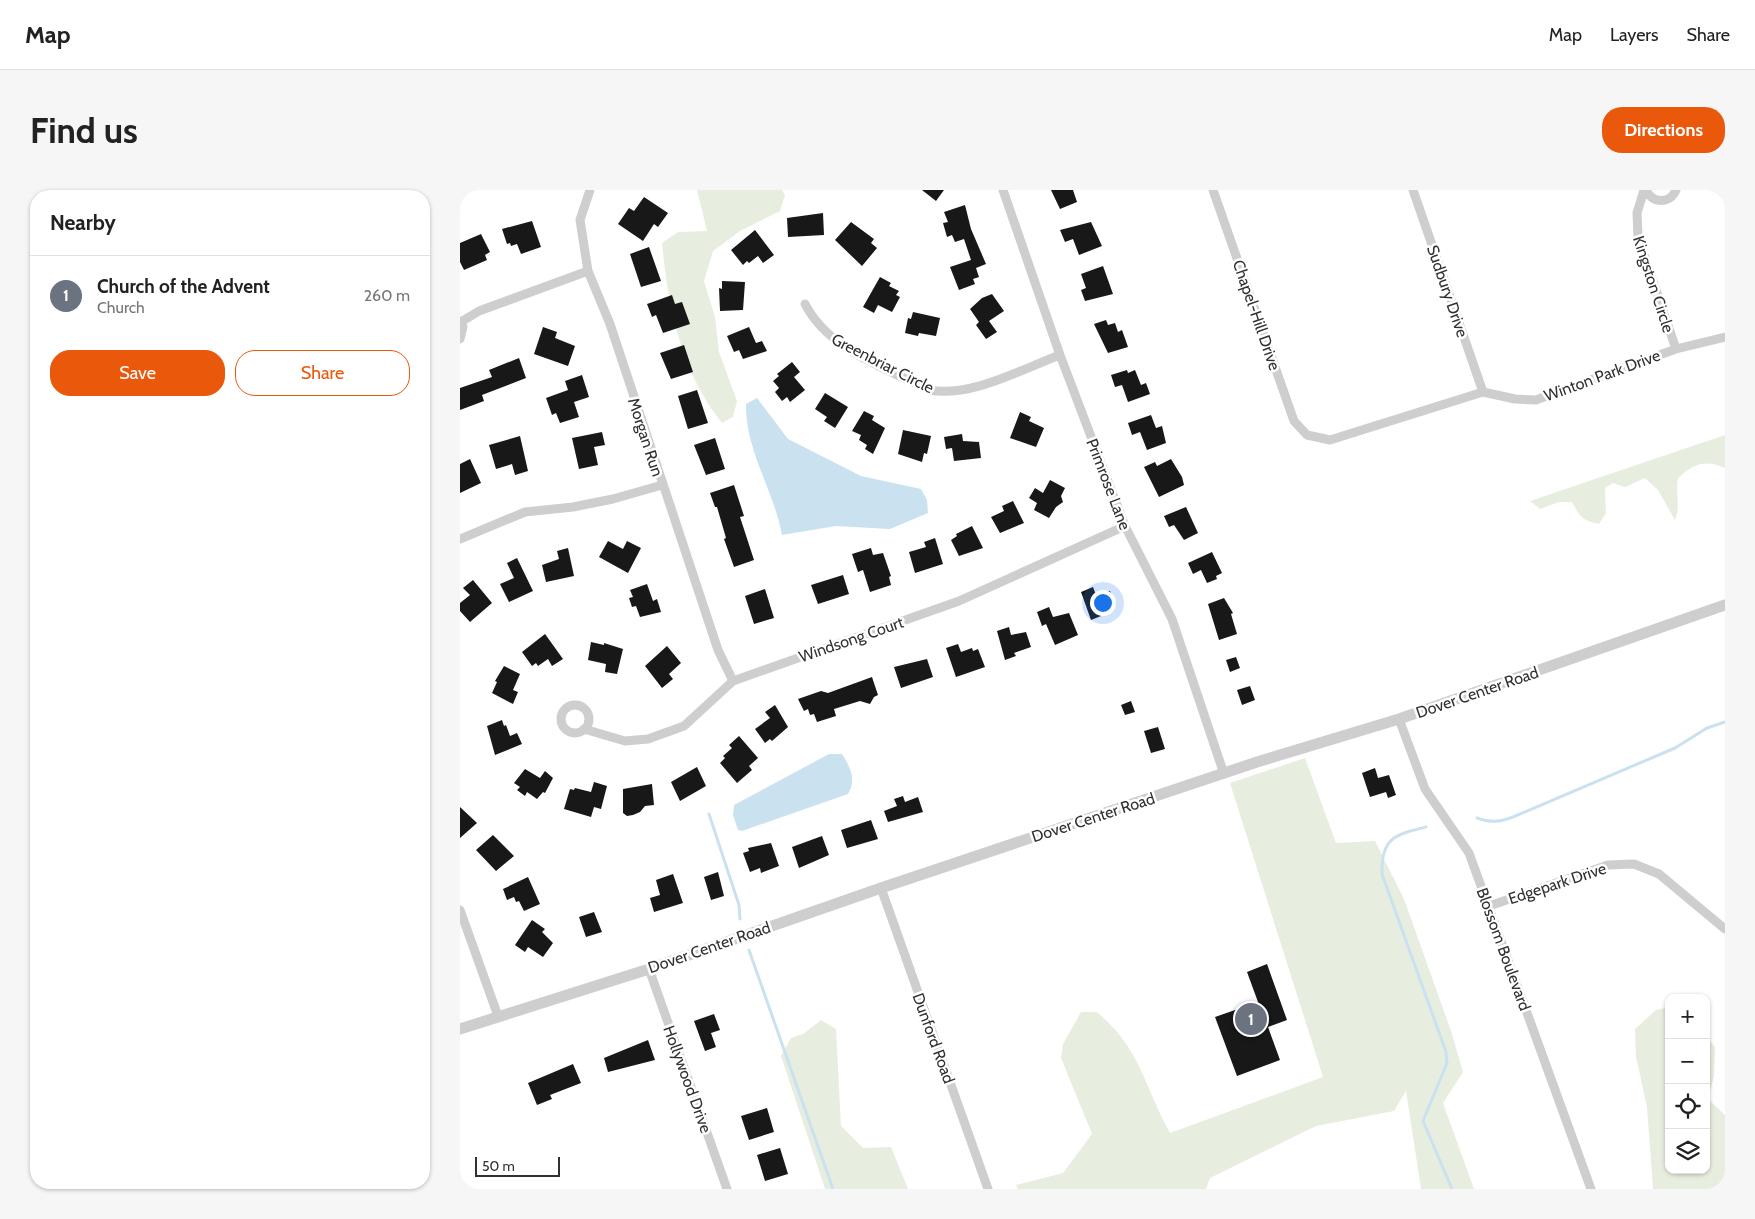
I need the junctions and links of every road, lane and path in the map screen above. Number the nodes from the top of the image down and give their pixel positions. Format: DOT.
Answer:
graph roads {
  1 [pos="590,190"];
  2 [pos="1003,190"];
  3 [pos="1213,190"];
  4 [pos="1413,190"];
  5 [pos="1645,190"];
  6 [pos="1676,190"];
  7 [pos="588,271"];
  8 [pos="805,304"];
  9 [pos="461,321"];
  10 [pos="1725,337"];
  11 [pos="460,339"];
  12 [pos="1676,349"];
  13 [pos="1060,355"];
  14 [pos="1483,392"];
  15 [pos="1307,435"];
  16 [pos="662,485"];
  17 [pos="1125,526"];
  18 [pos="460,540"];
  19 [pos="1725,605"];
  20 [pos="733,681"];
  21 [pos="1399,719"];
  22 [pos="584,729"];
  23 [pos="1224,774"];
  24 [pos="881,888"];
  25 [pos="1488,906"];
  26 [pos="460,910"];
  27 [pos="1725,929"];
  28 [pos="649,969"];
  29 [pos="498,1016"];
  30 [pos="460,1029"];
  31 [pos="727,1189"];
  32 [pos="988,1189"];
  33 [pos="1592,1189"];
  1 -- 7 [label="street, Morgan Run"];
  2 -- 13 [label="street, Primrose Lane"];
  3 -- 15 [label="street, Chapel-Hill Drive"];
  4 -- 14 [label="street, Sudbury Drive"];
  5 -- 6 [label="street, Kingston Circle"];
  5 -- 12 [label="street, Kingston Circle"];
  7 -- 9 [label="street"];
  7 -- 16 [label="street, Morgan Run"];
  8 -- 13 [label="street, Greenbriar Circle"];
  9 -- 11 [label="street"];
  10 -- 12 [label="street, Winton Park Drive"];
  12 -- 14 [label="street, Winton Park Drive"];
  13 -- 17 [label="street, Primrose Lane"];
  14 -- 15 [label="street, Winton Park Drive"];
  16 -- 18 [label="street"];
  16 -- 20 [label="street, Morgan Run"];
  17 -- 20 [label="street, Windsong Court"];
  17 -- 23 [label="street, Primrose Lane"];
  19 -- 21 [label="street, Dover Center Road"];
  20 -- 22 [label="street, Windsong Court"];
  21 -- 23 [label="street, Dover Center Road"];
  21 -- 25 [label="street, Blossom Boulevard"];
  23 -- 24 [label="street, Dover Center Road"];
  24 -- 28 [label="street, Dover Center Road"];
  24 -- 32 [label="street, Dunford Road"];
  25 -- 27 [label="street, Edgepark Drive"];
  25 -- 33 [label="street, Blossom Boulevard"];
  26 -- 29 [label="street"];
  28 -- 29 [label="street, Dover Center Road"];
  28 -- 31 [label="street, Hollywood Drive"];
  29 -- 30 [label="street, Dover Center Road"];
}
